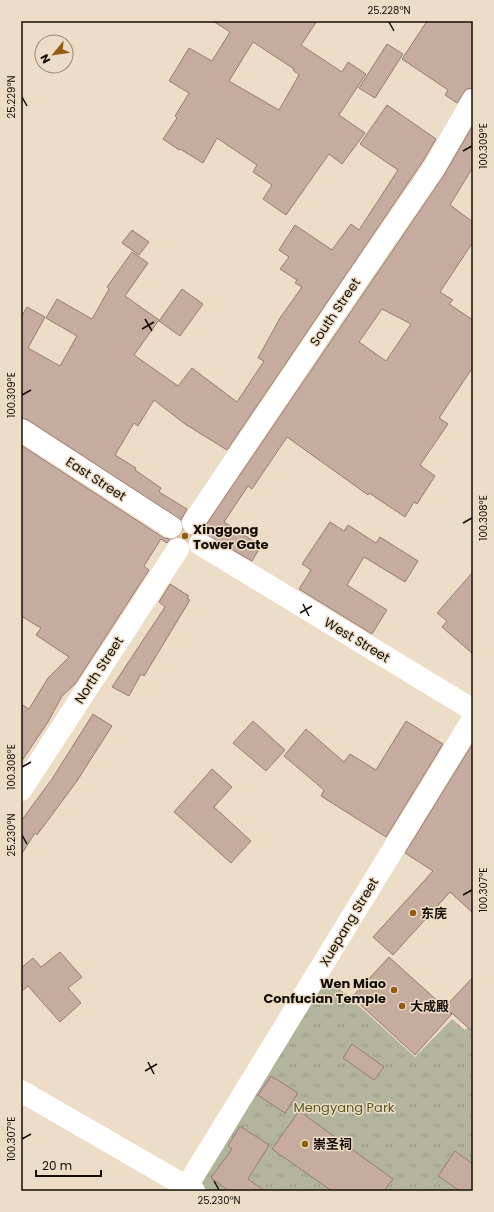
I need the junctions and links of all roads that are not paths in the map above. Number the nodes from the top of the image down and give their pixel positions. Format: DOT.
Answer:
graph roads {
  1 [pos="473,100"];
  2 [pos="21,430"];
  3 [pos="193,523"];
  4 [pos="171,527"];
  5 [pos="200,544"];
  6 [pos="178,549"];
  7 [pos="473,710"];
  8 [pos="473,719"];
  9 [pos="21,790"];
  10 [pos="21,1091"];
  11 [pos="189,1189"];
  1 -- 3 [label="street, South Street"];
  2 -- 4 [label="street, East Street"];
  5 -- 7 [label="street, West Street"];
  6 -- 9 [label="street, North Street"];
  8 -- 11 [label="street, Xuepang Street"];
  10 -- 11 [label="street"];
}
